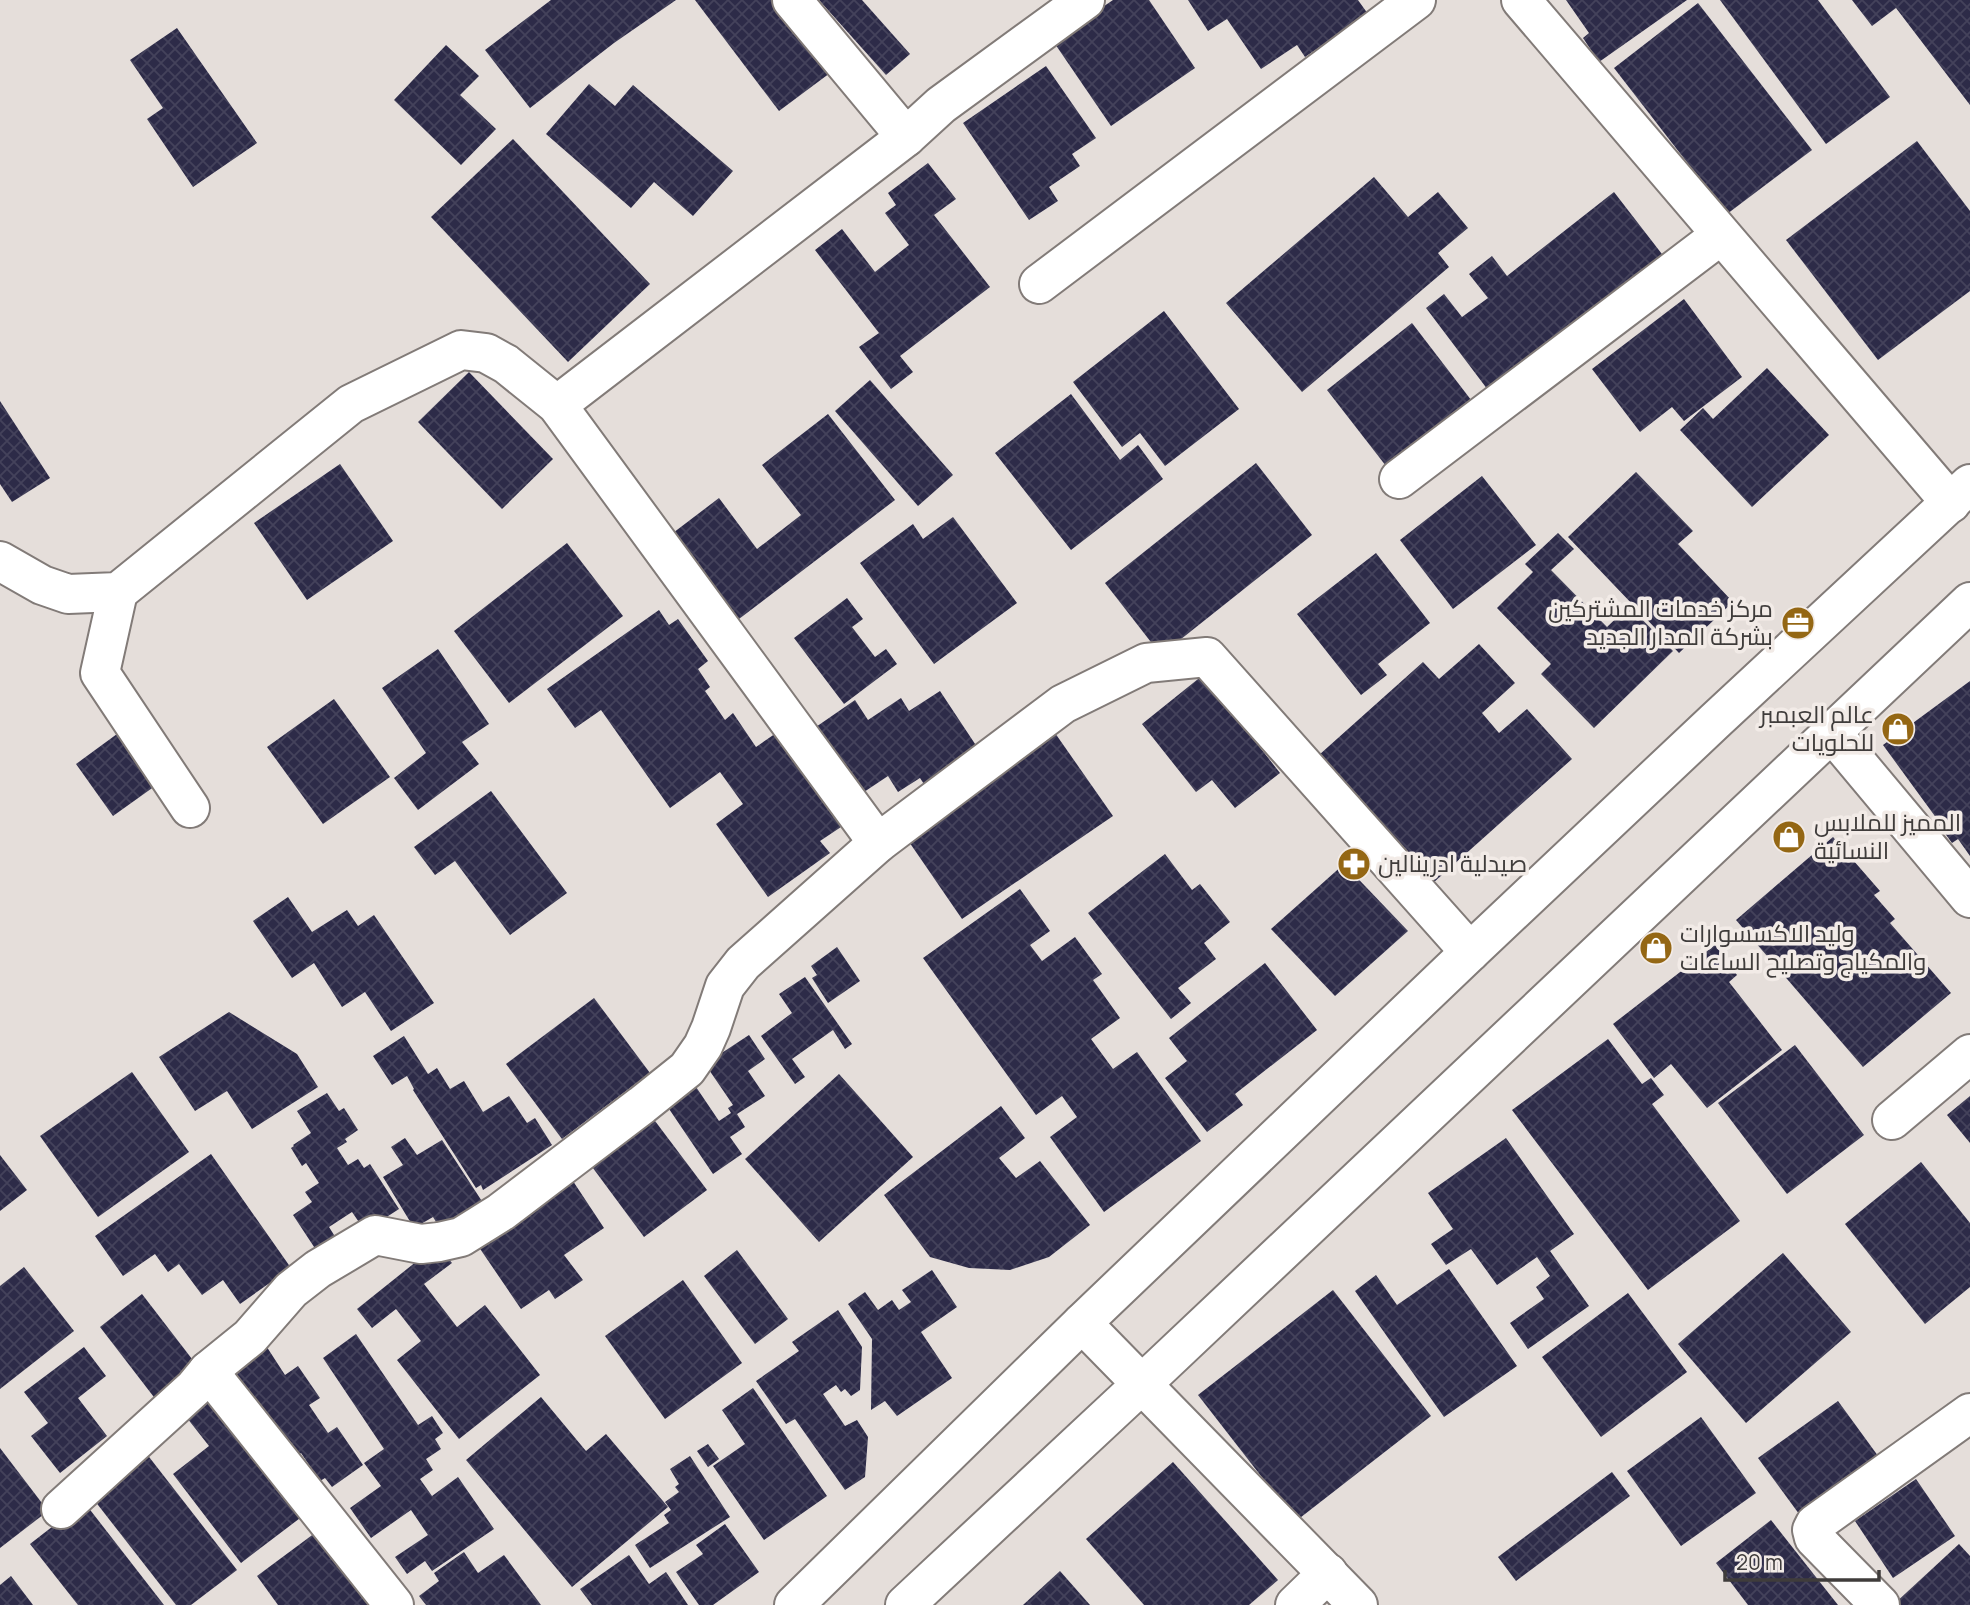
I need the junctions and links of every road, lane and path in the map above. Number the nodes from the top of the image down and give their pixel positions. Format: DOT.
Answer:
graph roads {
  1 [pos="792,0"];
  2 [pos="1085,0"];
  3 [pos="1416,0"];
  4 [pos="1521,0"];
  5 [pos="906,137"];
  6 [pos="1721,235"];
  7 [pos="1040,284"];
  8 [pos="557,405"];
  9 [pos="1399,479"];
  10 [pos="1960,493"];
  11 [pos="0,561"];
  12 [pos="118,592"];
  13 [pos="1970,602"];
  14 [pos="1832,733"];
  15 [pos="190,808"];
  16 [pos="878,843"];
  17 [pos="1970,898"];
  18 [pos="1470,952"];
  19 [pos="1970,1054"];
  20 [pos="1892,1120"];
  21 [pos="1082,1323"];
  22 [pos="208,1371"];
  23 [pos="1142,1384"];
  24 [pos="1970,1413"];
  25 [pos="61,1510"];
  26 [pos="1328,1573"];
  27 [pos="394,1605"];
  28 [pos="794,1605"];
  29 [pos="905,1605"];
  30 [pos="1295,1605"];
  31 [pos="1359,1605"];
  32 [pos="1880,1605"];
  1 -- 5 [label="street"];
  2 -- 5 [label="street"];
  3 -- 7 [label="street"];
  4 -- 6 [label="street"];
  5 -- 8 [label="street"];
  6 -- 9 [label="street"];
  6 -- 10 [label="street"];
  8 -- 12 [label="street"];
  8 -- 16 [label="street"];
  10 -- 18 [label="street"];
  11 -- 12 [label="street"];
  12 -- 15 [label="street"];
  13 -- 14 [label="street"];
  14 -- 17 [label="street"];
  14 -- 23 [label="street"];
  16 -- 18 [label="street"];
  16 -- 22 [label="street"];
  18 -- 21 [label="street"];
  19 -- 20 [label="street"];
  21 -- 23 [label="street"];
  21 -- 28 [label="street"];
  22 -- 25 [label="street"];
  22 -- 27 [label="street"];
  23 -- 26 [label="street"];
  23 -- 29 [label="street"];
  24 -- 32 [label="street"];
  26 -- 30 [label="street"];
  26 -- 31 [label="street"];
}
